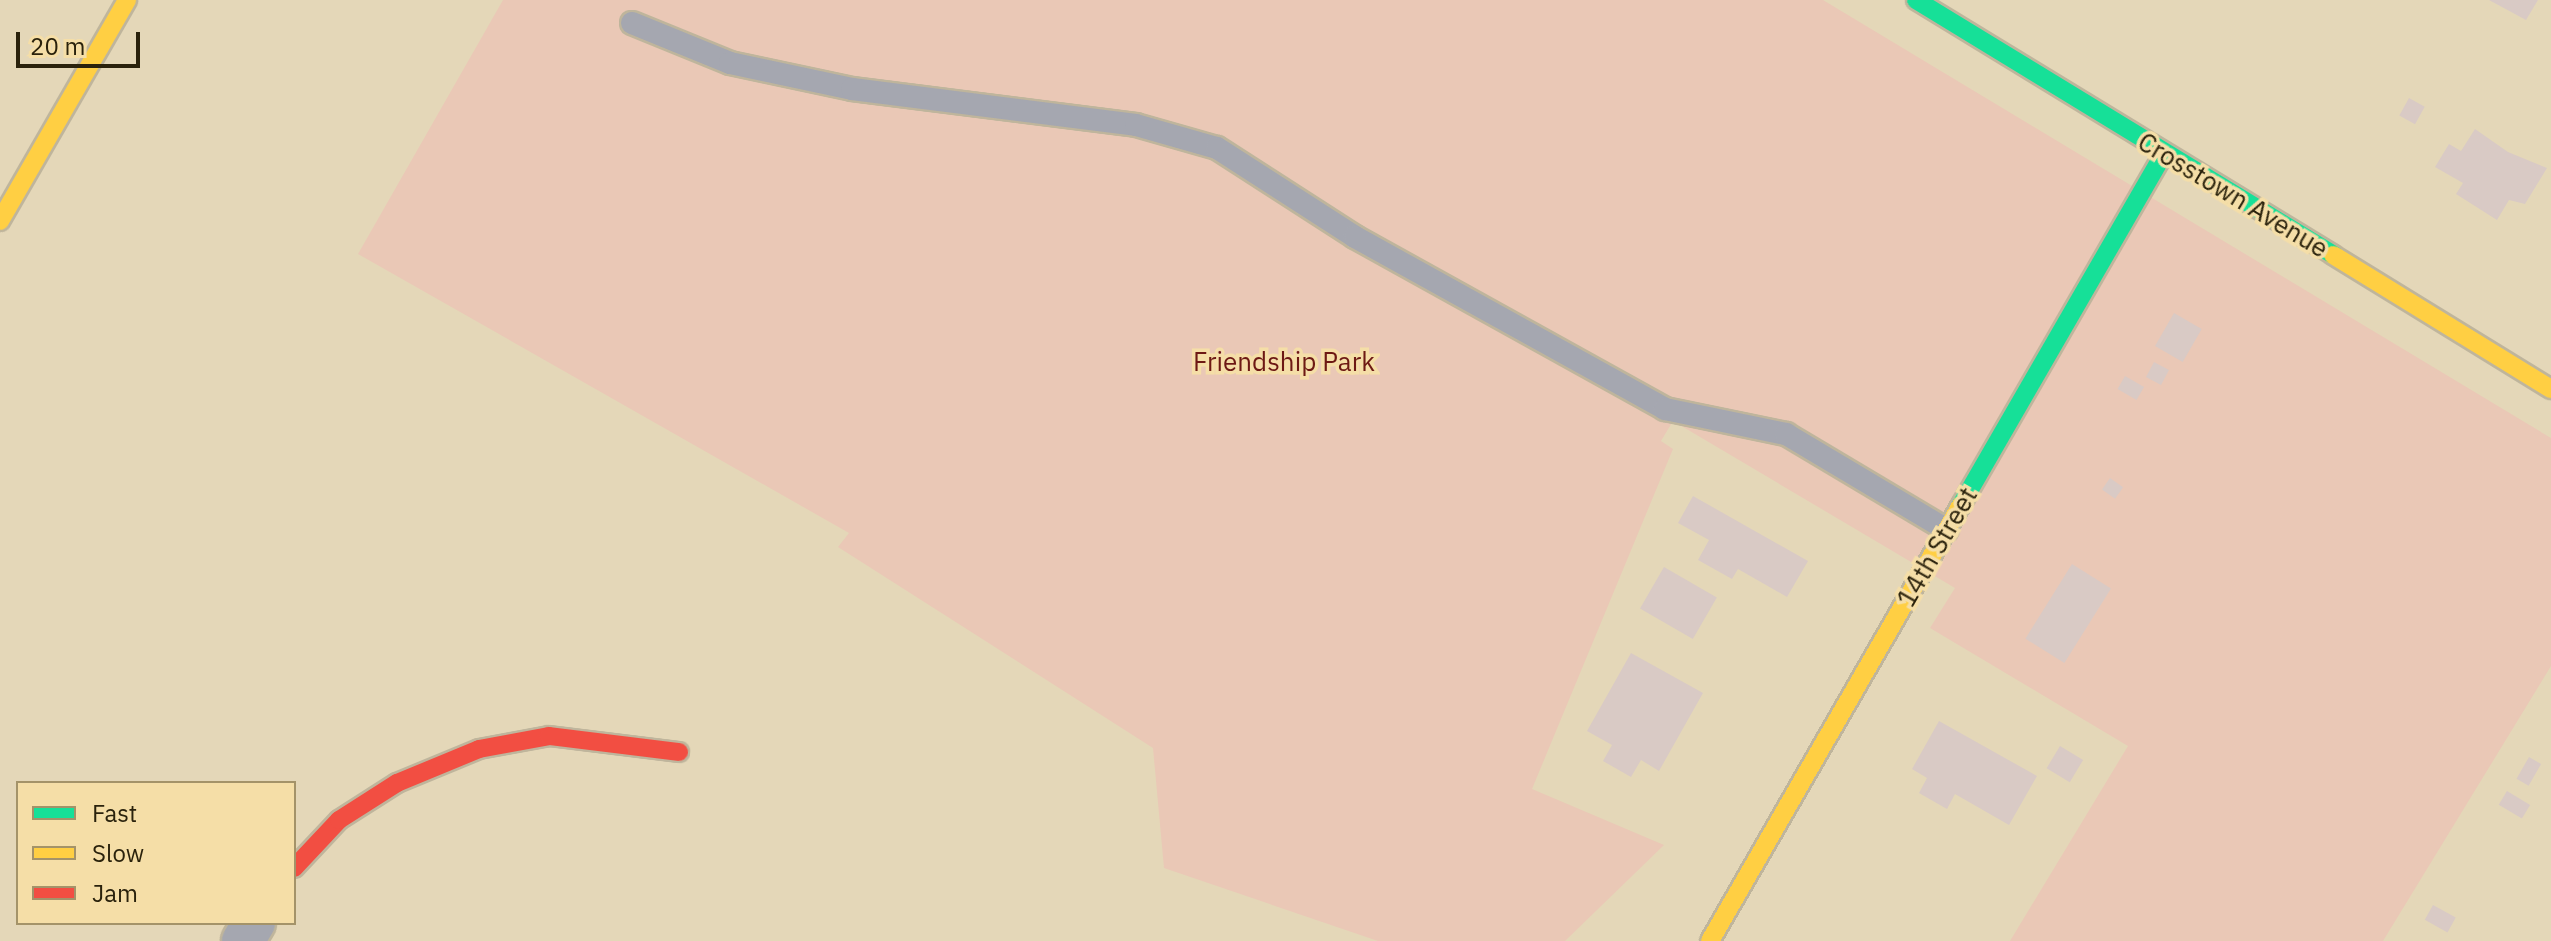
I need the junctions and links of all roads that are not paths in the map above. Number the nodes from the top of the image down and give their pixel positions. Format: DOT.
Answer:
graph roads {
  1 [pos="127,0"];
  2 [pos="1924,2"];
  3 [pos="632,23"];
  4 [pos="2164,153"];
  5 [pos="0,221"];
  6 [pos="2548,381"];
  7 [pos="1947,530"];
  8 [pos="679,752"];
  9 [pos="296,866"];
  10 [pos="1710,941"];
  1 -- 5 [label="street"];
  2 -- 4 [label="street, Crosstown Avenue"];
  3 -- 7 [label="lane"];
  4 -- 6 [label="street, Crosstown Avenue"];
  4 -- 7 [label="street, 14th Street"];
  7 -- 10 [label="street, 14th Street"];
  8 -- 9 [label="street"];
}
